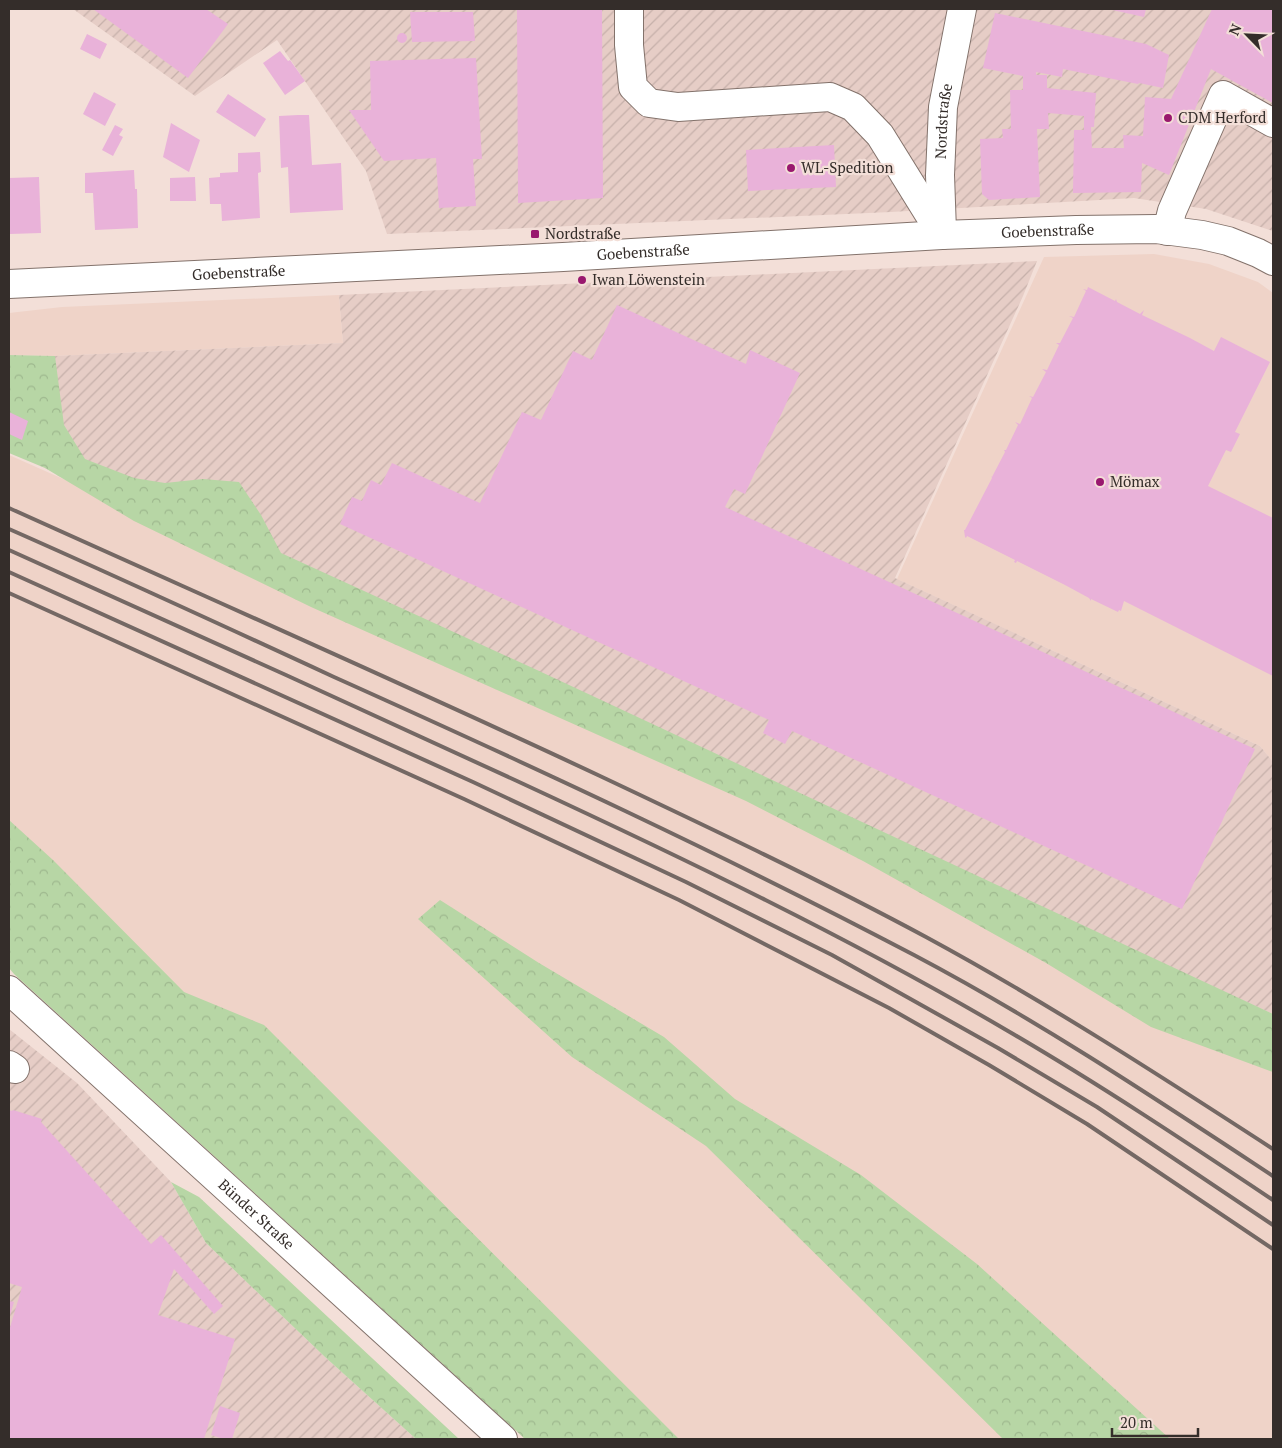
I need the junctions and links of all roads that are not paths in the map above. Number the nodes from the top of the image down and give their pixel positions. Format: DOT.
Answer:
graph roads {
  1 [pos="629,9"];
  2 [pos="962,9"];
  3 [pos="1273,123"];
  4 [pos="1167,230"];
  5 [pos="942,235"];
  6 [pos="1273,262"];
  7 [pos="9,284"];
  8 [pos="9,990"];
  9 [pos="503,1439"];
  1 -- 5 [label="street"];
  2 -- 5 [label="street, Nordstraße"];
  3 -- 4 [label="street"];
  4 -- 5 [label="street, Goebenstraße"];
  4 -- 6 [label="street, Goebenstraße"];
  5 -- 7 [label="street, Goebenstraße"];
  8 -- 9 [label="street, Bünder Straße"];
}
